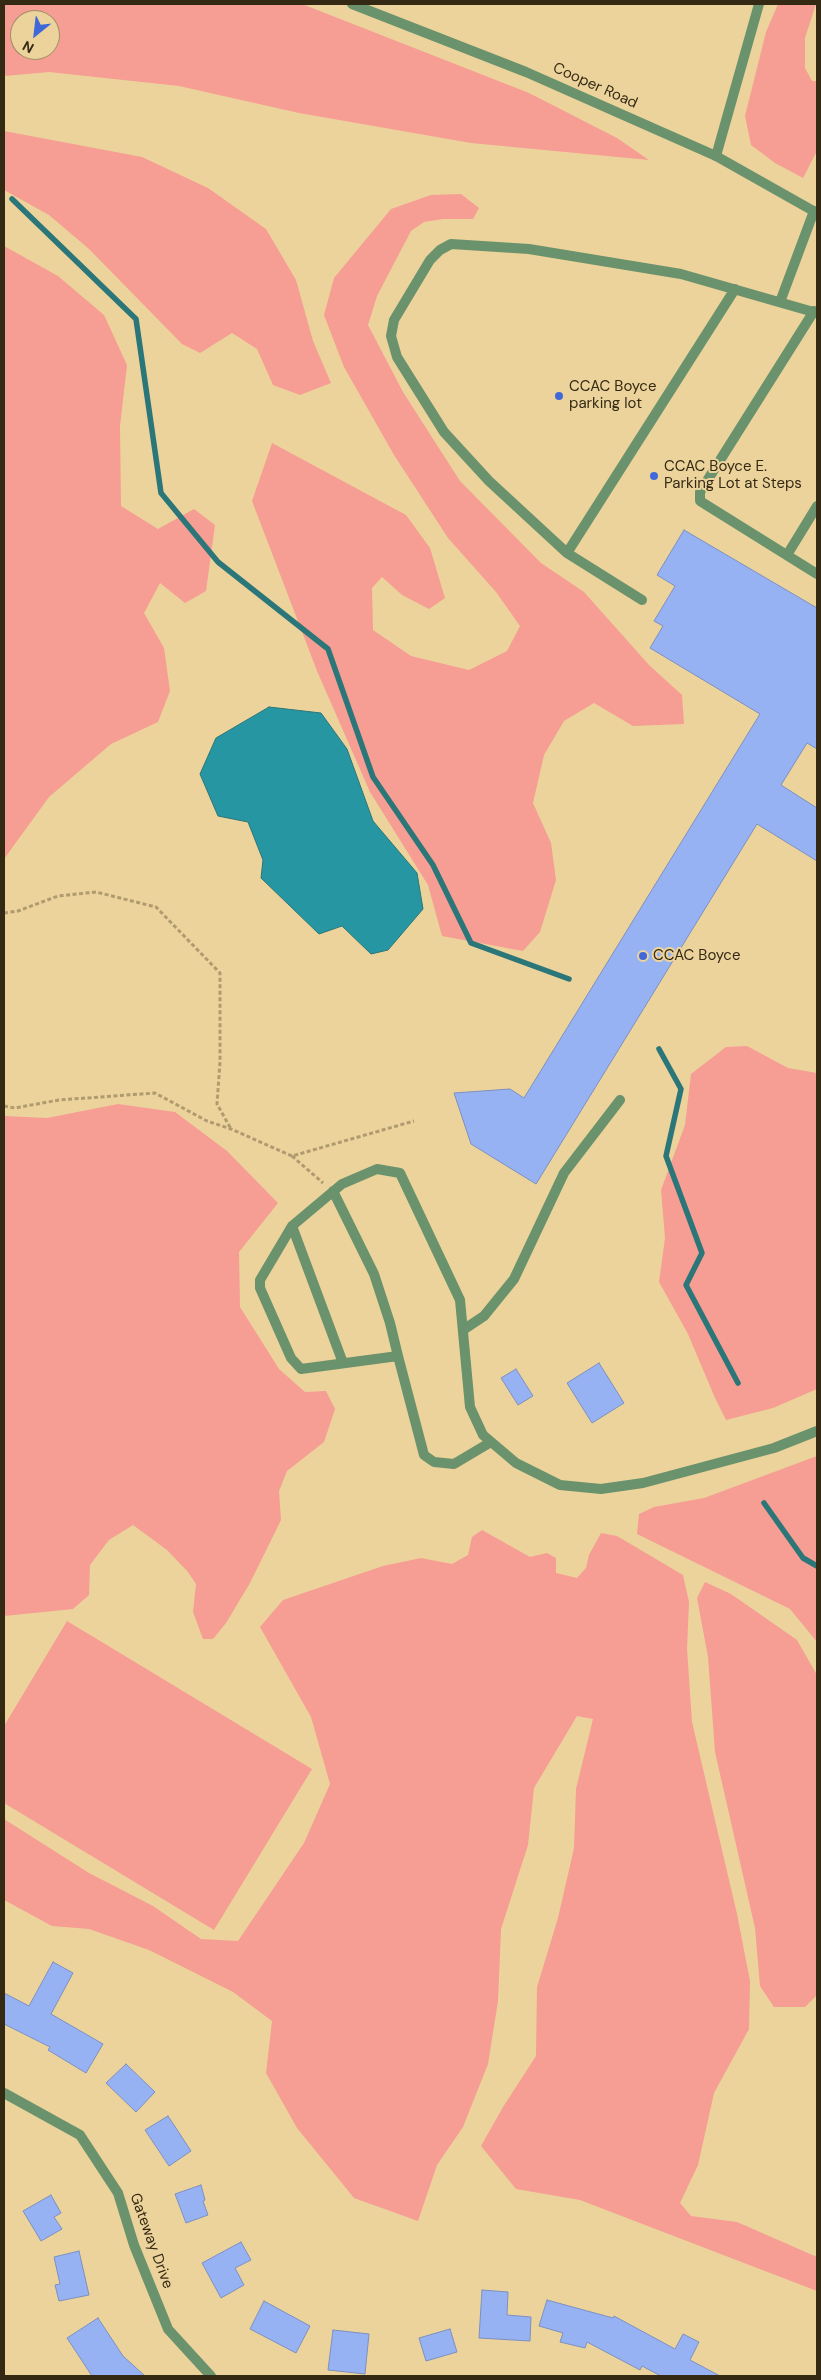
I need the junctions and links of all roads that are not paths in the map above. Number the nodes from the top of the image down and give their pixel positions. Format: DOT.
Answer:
graph roads {
  1 [pos="352,4"];
  2 [pos="759,4"];
  3 [pos="716,156"];
  4 [pos="815,212"];
  5 [pos="736,289"];
  6 [pos="780,302"];
  7 [pos="816,312"];
  8 [pos="817,506"];
  9 [pos="567,553"];
  10 [pos="787,555"];
  11 [pos="817,574"];
  12 [pos="642,600"];
  13 [pos="620,1100"];
  14 [pos="333,1191"];
  15 [pos="292,1226"];
  16 [pos="463,1330"];
  17 [pos="398,1356"];
  18 [pos="344,1363"];
  19 [pos="817,1431"];
  20 [pos="491,1442"];
  21 [pos="4,2093"];
  22 [pos="211,2376"];
  1 -- 3 [label="street, Cooper Road"];
  2 -- 3 [label="street"];
  3 -- 4 [label="street, Cooper Road"];
  4 -- 6 [label="street"];
  5 -- 6 [label="street"];
  5 -- 9 [label="street"];
  5 -- 9 [label="street"];
  6 -- 7 [label="street"];
  7 -- 10 [label="street"];
  8 -- 10 [label="street"];
  9 -- 12 [label="street"];
  10 -- 11 [label="street"];
  13 -- 16 [label="street"];
  14 -- 15 [label="street"];
  14 -- 16 [label="street"];
  14 -- 17 [label="street"];
  15 -- 18 [label="street"];
  15 -- 18 [label="street"];
  16 -- 20 [label="street"];
  17 -- 18 [label="street"];
  17 -- 20 [label="street"];
  19 -- 20 [label="street"];
  21 -- 22 [label="street, Gateway Drive"];
}
